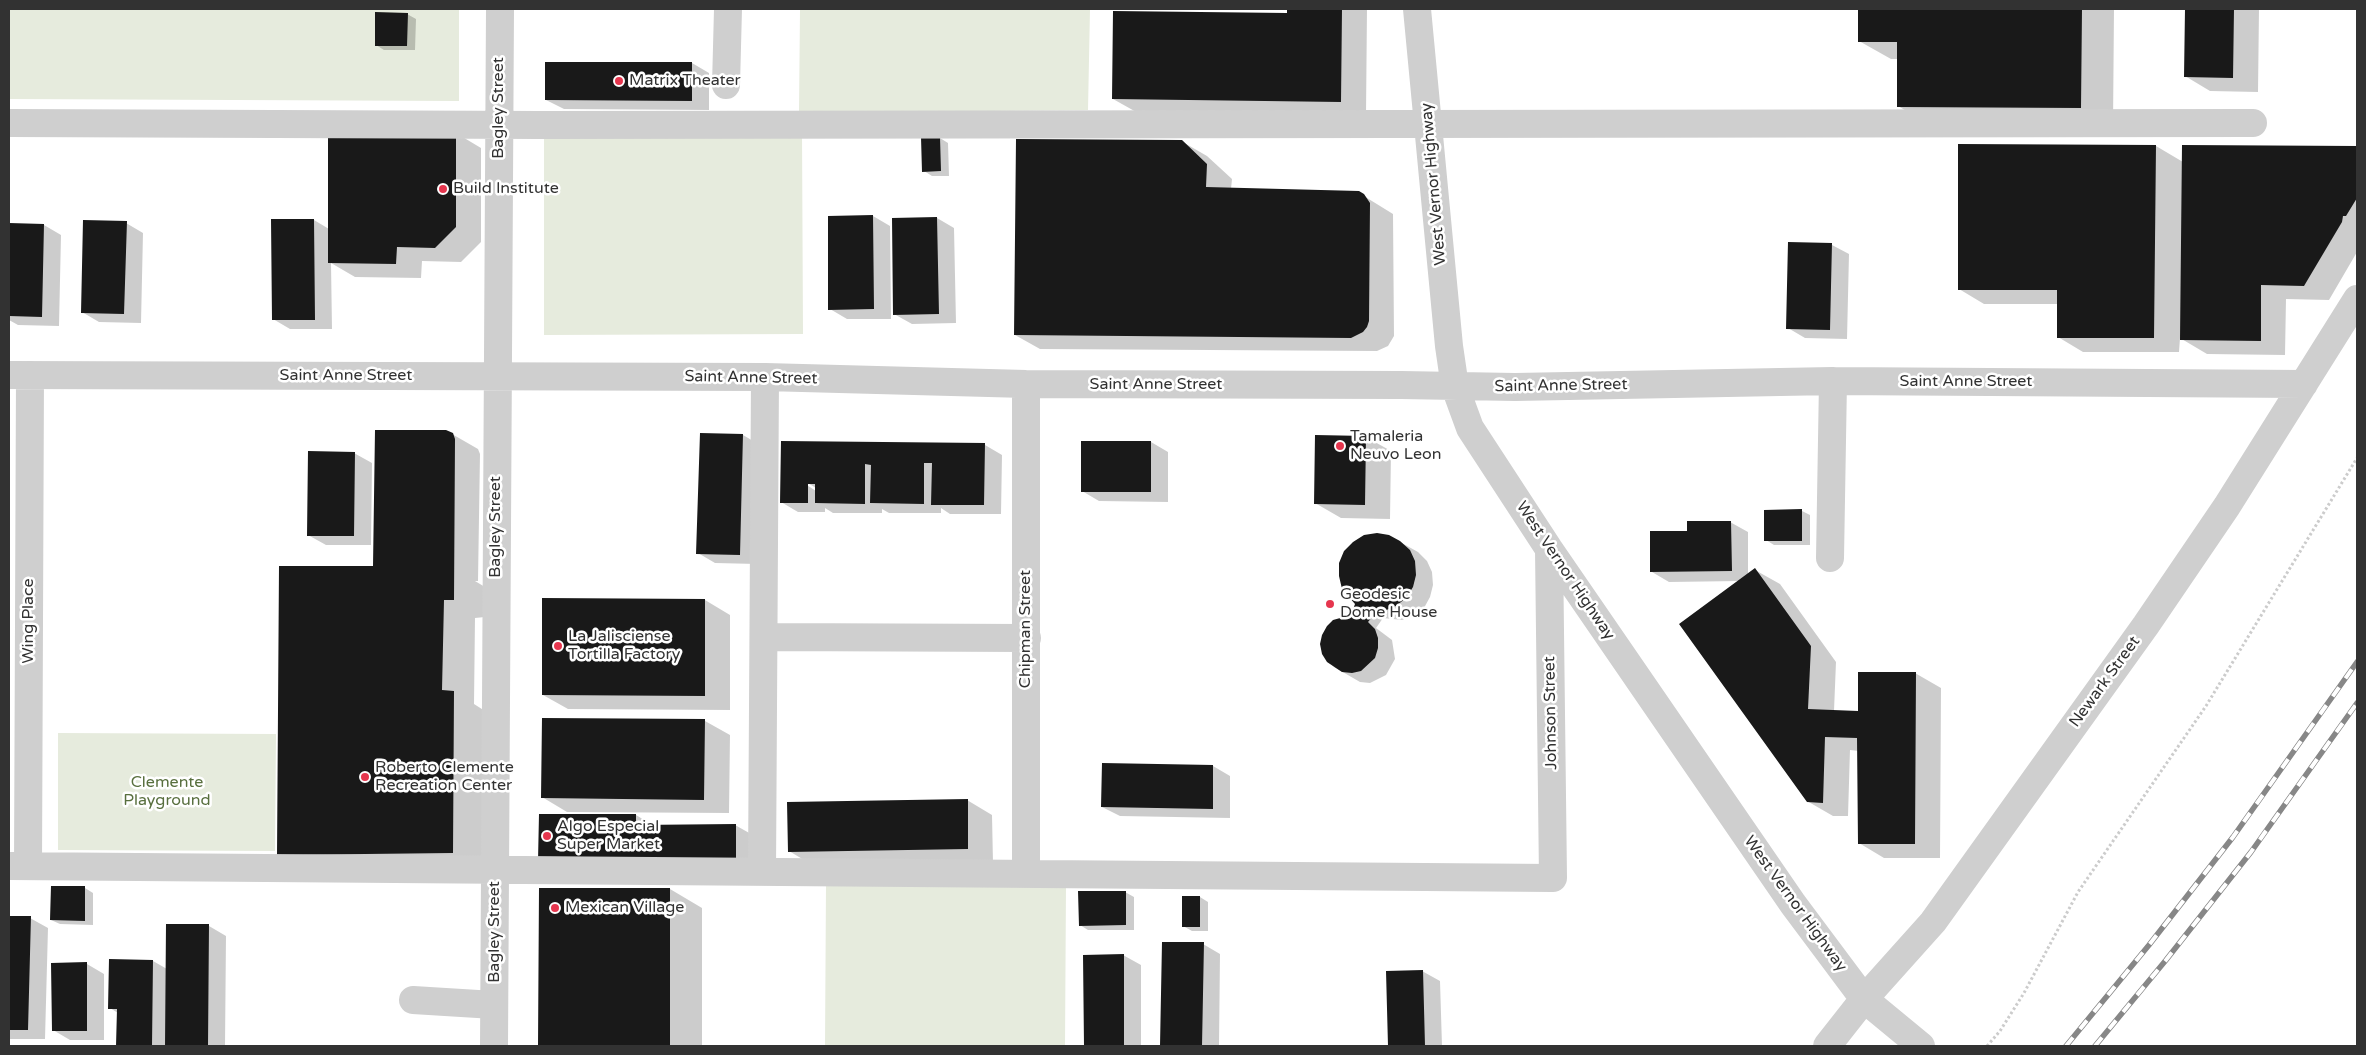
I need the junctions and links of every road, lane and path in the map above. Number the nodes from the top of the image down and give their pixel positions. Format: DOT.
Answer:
graph roads {
  1 [pos="500,9"];
  2 [pos="728,9"];
  3 [pos="1418,9"];
  4 [pos="726,85"];
  5 [pos="9,123"];
  6 [pos="2253,123"];
  7 [pos="1429,124"];
  8 [pos="499,125"];
  9 [pos="2357,299"];
  10 [pos="20,375"];
  11 [pos="498,376"];
  12 [pos="765,378"];
  13 [pos="1833,381"];
  14 [pos="1026,384"];
  15 [pos="2304,384"];
  16 [pos="1455,387"];
  17 [pos="2357,458"];
  18 [pos="1549,549"];
  19 [pos="1830,558"];
  20 [pos="764,637"];
  21 [pos="1026,638"];
  22 [pos="18,866"];
  23 [pos="495,869"];
  24 [pos="762,872"];
  25 [pos="1026,874"];
  26 [pos="1864,999"];
  27 [pos="412,1000"];
  28 [pos="494,1005"];
  29 [pos="494,1046"];
  30 [pos="1827,1046"];
  31 [pos="1921,1046"];
  32 [pos="1987,1046"];
  1 -- 8 [label="street, Bagley Street"];
  2 -- 4 [label="street"];
  3 -- 7 [label="street, West Vernor Highway"];
  5 -- 8 [label="street"];
  6 -- 7 [label="street"];
  7 -- 8 [label="street"];
  7 -- 16 [label="street, West Vernor Highway"];
  8 -- 11 [label="street, Bagley Street"];
  9 -- 15 [label="street, Newark Street"];
  10 -- 11 [label="street, Saint Anne Street"];
  10 -- 22 [label="street, Wing Place"];
  11 -- 12 [label="street, Saint Anne Street"];
  11 -- 23 [label="street, Bagley Street"];
  12 -- 14 [label="street, Saint Anne Street"];
  12 -- 20 [label="street"];
  13 -- 15 [label="street, Saint Anne Street"];
  13 -- 16 [label="street, Saint Anne Street"];
  13 -- 19 [label="street"];
  14 -- 16 [label="street, Saint Anne Street"];
  14 -- 21 [label="street, Chipman Street"];
  15 -- 26 [label="street, Newark Street"];
  16 -- 18 [label="street, West Vernor Highway"];
  17 -- 32 [label="path"];
  18 -- 25 [label="street, Johnson Street"];
  18 -- 26 [label="street, West Vernor Highway"];
  20 -- 21 [label="street"];
  20 -- 24 [label="street"];
  21 -- 25 [label="street, Chipman Street"];
  22 -- 23 [label="street"];
  23 -- 24 [label="street"];
  23 -- 28 [label="street, Bagley Street"];
  24 -- 25 [label="street"];
  26 -- 30 [label="street, Newark Street"];
  26 -- 31 [label="street, West Vernor Highway"];
  27 -- 28 [label="street"];
  28 -- 29 [label="street, Bagley Street"];
}
